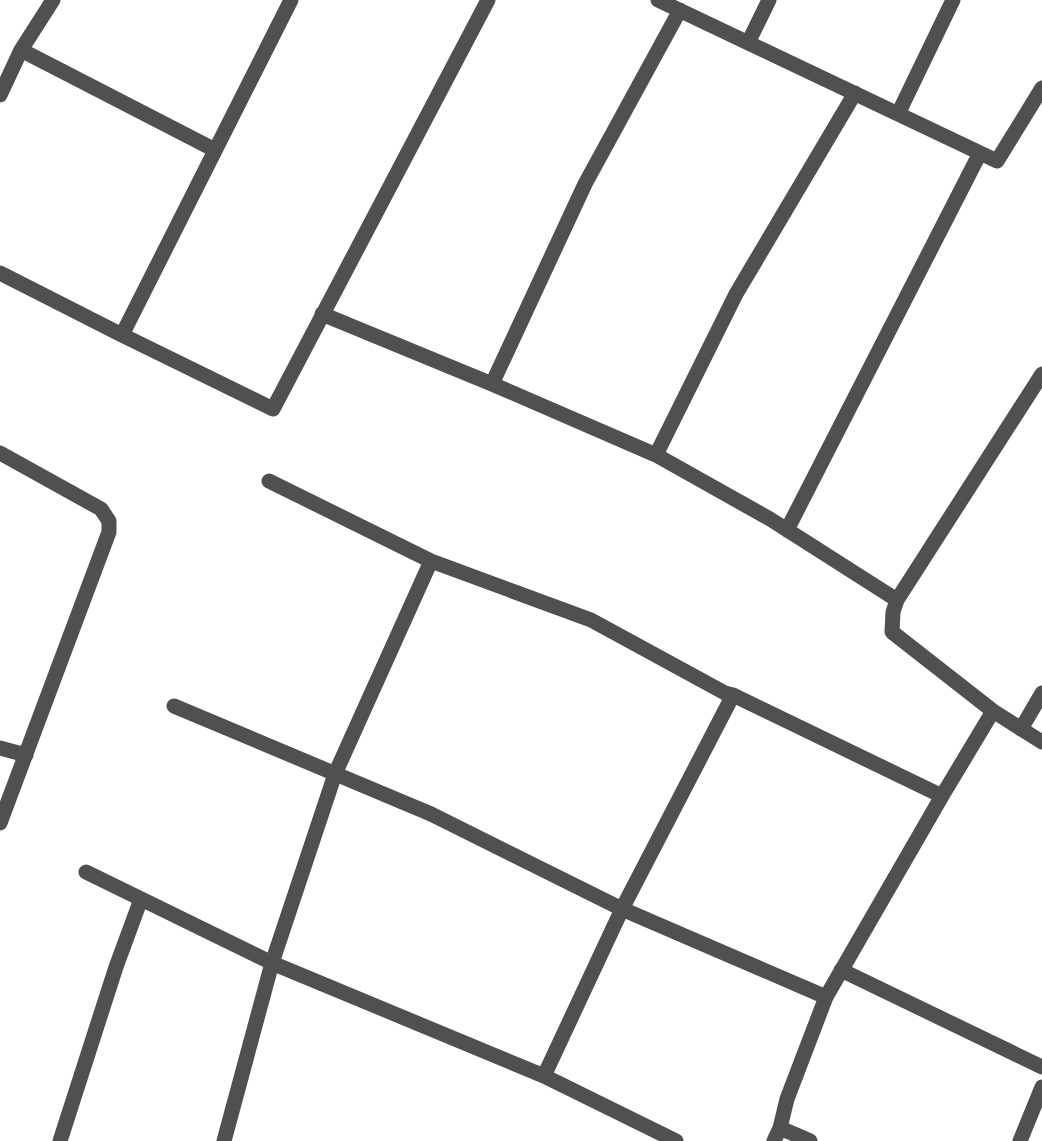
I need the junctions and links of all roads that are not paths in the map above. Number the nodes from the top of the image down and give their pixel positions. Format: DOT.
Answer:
graph roads {
  1 [pos="53,0"];
  2 [pos="291,0"];
  3 [pos="488,0"];
  4 [pos="658,0"];
  5 [pos="769,0"];
  6 [pos="953,0"];
  7 [pos="680,10"];
  8 [pos="748,43"];
  9 [pos="21,50"];
  10 [pos="1042,88"];
  11 [pos="855,93"];
  12 [pos="0,95"];
  13 [pos="1036,110"];
  14 [pos="898,114"];
  15 [pos="215,150"];
  16 [pos="980,153"];
  17 [pos="0,273"];
  18 [pos="322,314"];
  19 [pos="122,335"];
  20 [pos="1041,379"];
  21 [pos="492,384"];
  22 [pos="0,453"];
  23 [pos="656,455"];
  24 [pos="269,481"];
  25 [pos="787,530"];
  26 [pos="431,561"];
  27 [pos="897,600"];
  28 [pos="1042,693"];
  29 [pos="733,695"];
  30 [pos="174,706"];
  31 [pos="993,711"];
  32 [pos="1021,729"];
  33 [pos="1042,742"];
  34 [pos="0,748"];
  35 [pos="26,755"];
  36 [pos="335,774"];
  37 [pos="942,796"];
  38 [pos="0,824"];
  39 [pos="86,872"];
  40 [pos="141,899"];
  41 [pos="622,909"];
  42 [pos="272,963"];
  43 [pos="841,970"];
  44 [pos="826,997"];
  45 [pos="1042,1067"];
  46 [pos="544,1076"];
  47 [pos="1042,1088"];
  48 [pos="777,1134"];
  49 [pos="60,1141"];
  50 [pos="224,1141"];
  51 [pos="676,1141"];
  52 [pos="810,1141"];
  53 [pos="1020,1141"];
  1 -- 9 [label="street"];
  2 -- 15 [label="street"];
  3 -- 18 [label="street"];
  4 -- 7 [label="street"];
  5 -- 8 [label="street"];
  6 -- 14 [label="street"];
  7 -- 8 [label="street"];
  7 -- 21 [label="street"];
  8 -- 11 [label="street"];
  9 -- 12 [label="street"];
  9 -- 15 [label="street"];
  10 -- 13 [label="street"];
  11 -- 14 [label="street"];
  11 -- 23 [label="street"];
  13 -- 16 [label="street"];
  14 -- 16 [label="street"];
  15 -- 19 [label="street"];
  16 -- 25 [label="street"];
  17 -- 19 [label="street"];
  18 -- 19 [label="street"];
  18 -- 21 [label="street"];
  20 -- 27 [label="street"];
  21 -- 23 [label="street"];
  22 -- 35 [label="street"];
  23 -- 25 [label="street"];
  24 -- 26 [label="street"];
  25 -- 27 [label="street"];
  26 -- 29 [label="street"];
  26 -- 36 [label="street"];
  27 -- 31 [label="street"];
  28 -- 32 [label="street"];
  29 -- 37 [label="street"];
  29 -- 41 [label="street"];
  30 -- 36 [label="street"];
  31 -- 32 [label="street"];
  31 -- 37 [label="street"];
  32 -- 33 [label="street"];
  34 -- 35 [label="street"];
  35 -- 38 [label="street"];
  36 -- 41 [label="street"];
  36 -- 42 [label="street"];
  37 -- 43 [label="street"];
  39 -- 40 [label="street"];
  40 -- 42 [label="street"];
  40 -- 49 [label="street"];
  41 -- 44 [label="street"];
  41 -- 46 [label="street"];
  42 -- 46 [label="street"];
  42 -- 50 [label="street"];
  43 -- 44 [label="street"];
  43 -- 45 [label="street"];
  44 -- 48 [label="street"];
  46 -- 51 [label="street"];
  47 -- 53 [label="street"];
  48 -- 52 [label="street"];
}
